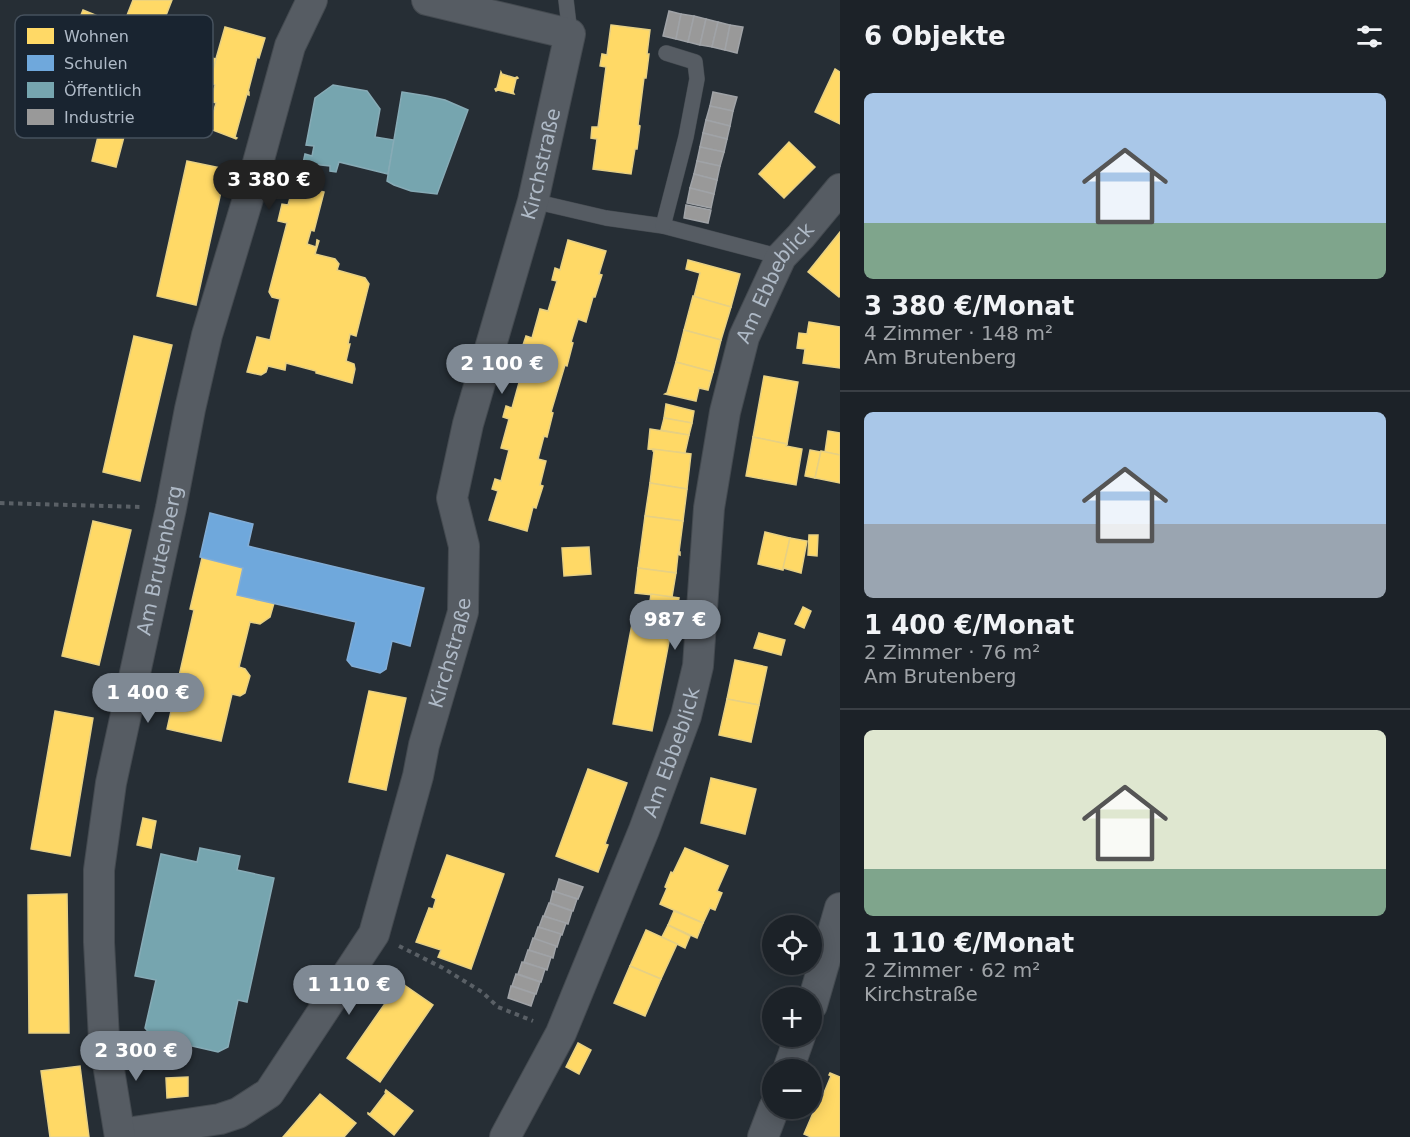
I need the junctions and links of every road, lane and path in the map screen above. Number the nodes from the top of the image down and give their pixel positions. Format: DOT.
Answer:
graph roads {
  1 [pos="312,0"];
  2 [pos="427,0"];
  3 [pos="566,0"];
  4 [pos="570,34"];
  5 [pos="666,53"];
  6 [pos="840,189"];
  7 [pos="533,201"];
  8 [pos="663,226"];
  9 [pos="781,257"];
  10 [pos="0,503"];
  11 [pos="171,508"];
  12 [pos="840,908"];
  13 [pos="374,934"];
  14 [pos="817,987"];
  15 [pos="561,1033"];
  16 [pos="770,1119"];
  17 [pos="120,1135"];
  18 [pos="505,1137"];
  19 [pos="763,1137"];
  1 -- 11 [label="street, Am Brutenberg"];
  2 -- 4 [label="street"];
  3 -- 4 [label="lane, Kirchstraße"];
  4 -- 7 [label="street, Kirchstraße"];
  5 -- 8 [label="lane"];
  6 -- 9 [label="street, Am Ebbeblick"];
  7 -- 8 [label="lane"];
  7 -- 13 [label="street, Kirchstraße"];
  8 -- 9 [label="lane"];
  9 -- 15 [label="street, Am Ebbeblick"];
  10 -- 11 [label="path"];
  11 -- 17 [label="street, Am Brutenberg"];
  12 -- 14 [label="street"];
  13 -- 15 [label="path"];
  13 -- 17 [label="street, Kirchstraße"];
  15 -- 18 [label="street, Am Ebbeblick"];
  16 -- 19 [label="street"];
}
